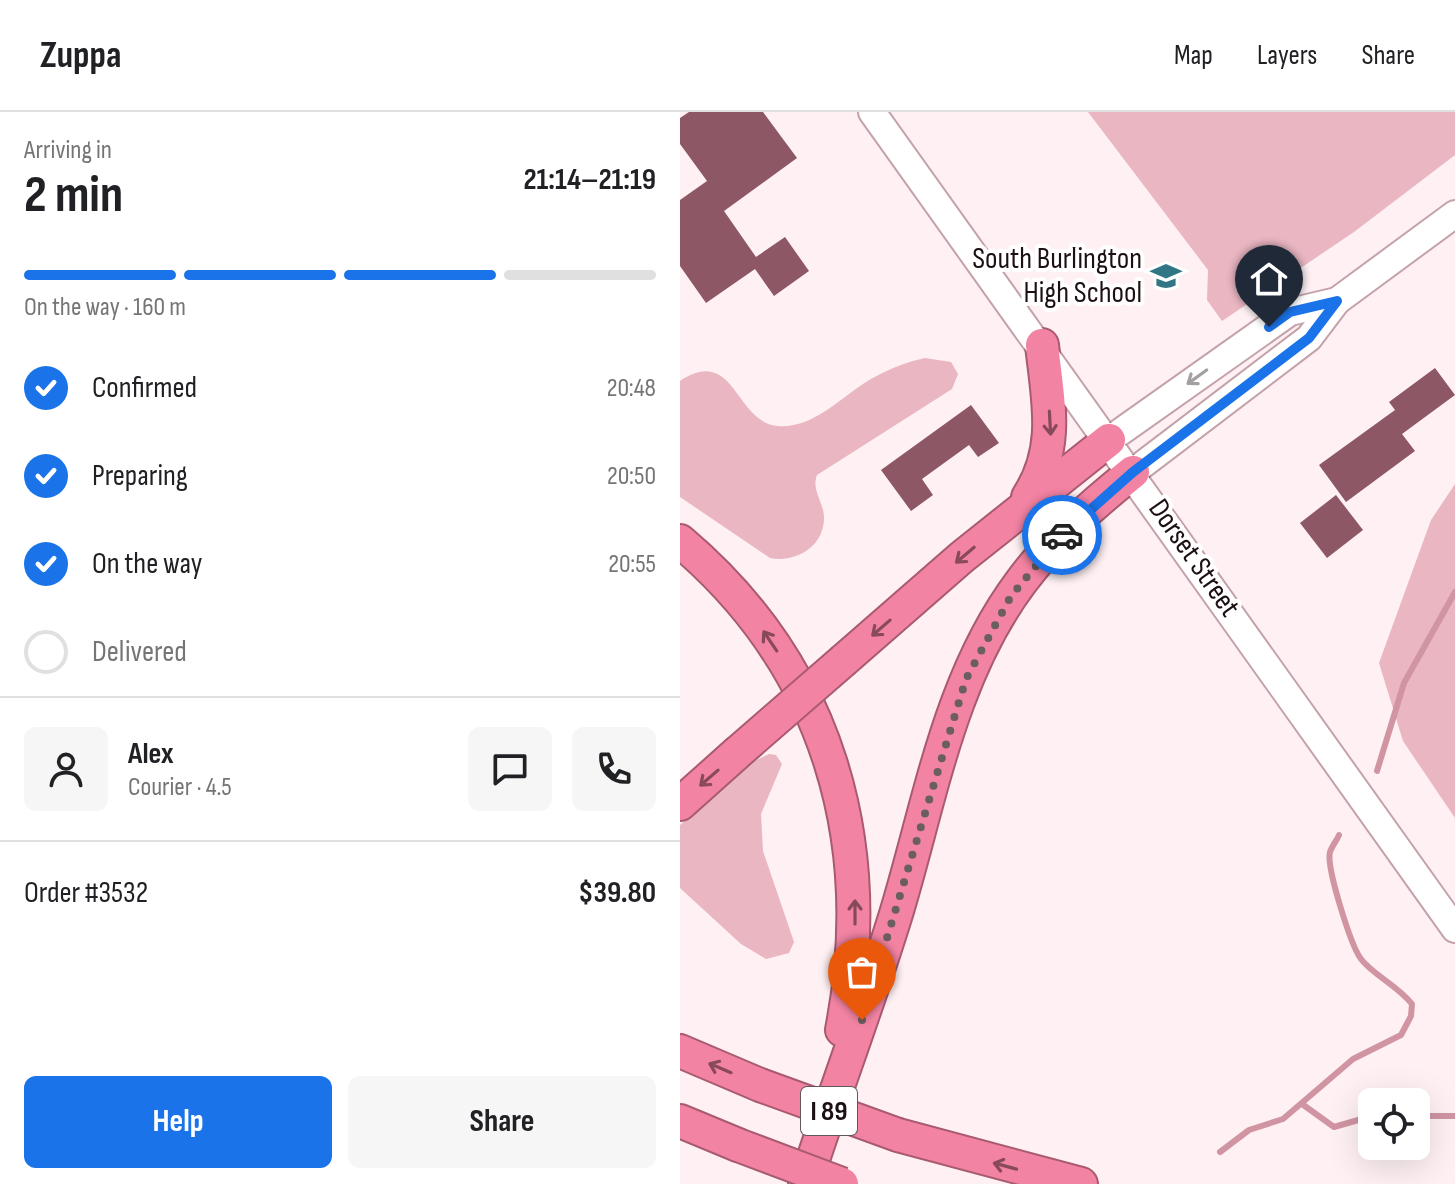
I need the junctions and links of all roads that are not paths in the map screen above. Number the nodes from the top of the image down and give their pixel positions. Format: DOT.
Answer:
graph roads {
  1 [pos="872,112"];
  2 [pos="1455,214"];
  3 [pos="1337,301"];
  4 [pos="1042,345"];
  5 [pos="1109,440"];
  6 [pos="1133,472"];
  7 [pos="1013,515"];
  8 [pos="680,541"];
  9 [pos="680,804"];
  10 [pos="1455,929"];
  11 [pos="680,1051"];
  12 [pos="680,1121"];
  13 [pos="823,1127"];
  14 [pos="805,1184"];
  15 [pos="842,1184"];
  16 [pos="1081,1184"];
  1 -- 4 [label="main road, Dorset Street"];
  2 -- 3 [label="main road"];
  3 -- 5 [label="main road, one-way"];
  3 -- 6 [label="main road"];
  4 -- 5 [label="main road, Dorset Street"];
  4 -- 7 [label="highway, one-way"];
  5 -- 6 [label="main road, Dorset Street"];
  5 -- 7 [label="highway"];
  6 -- 10 [label="main road, Dorset Street"];
  6 -- 13 [label="highway"];
  7 -- 9 [label="highway, one-way, bridge"];
  13 -- 8 [label="highway, one-way"];
  16 -- 11 [label="highway, I 89, one-way, bridge"];
  12 -- 15 [label="highway, I 89, bridge"];
  13 -- 14 [label="highway"];
}
